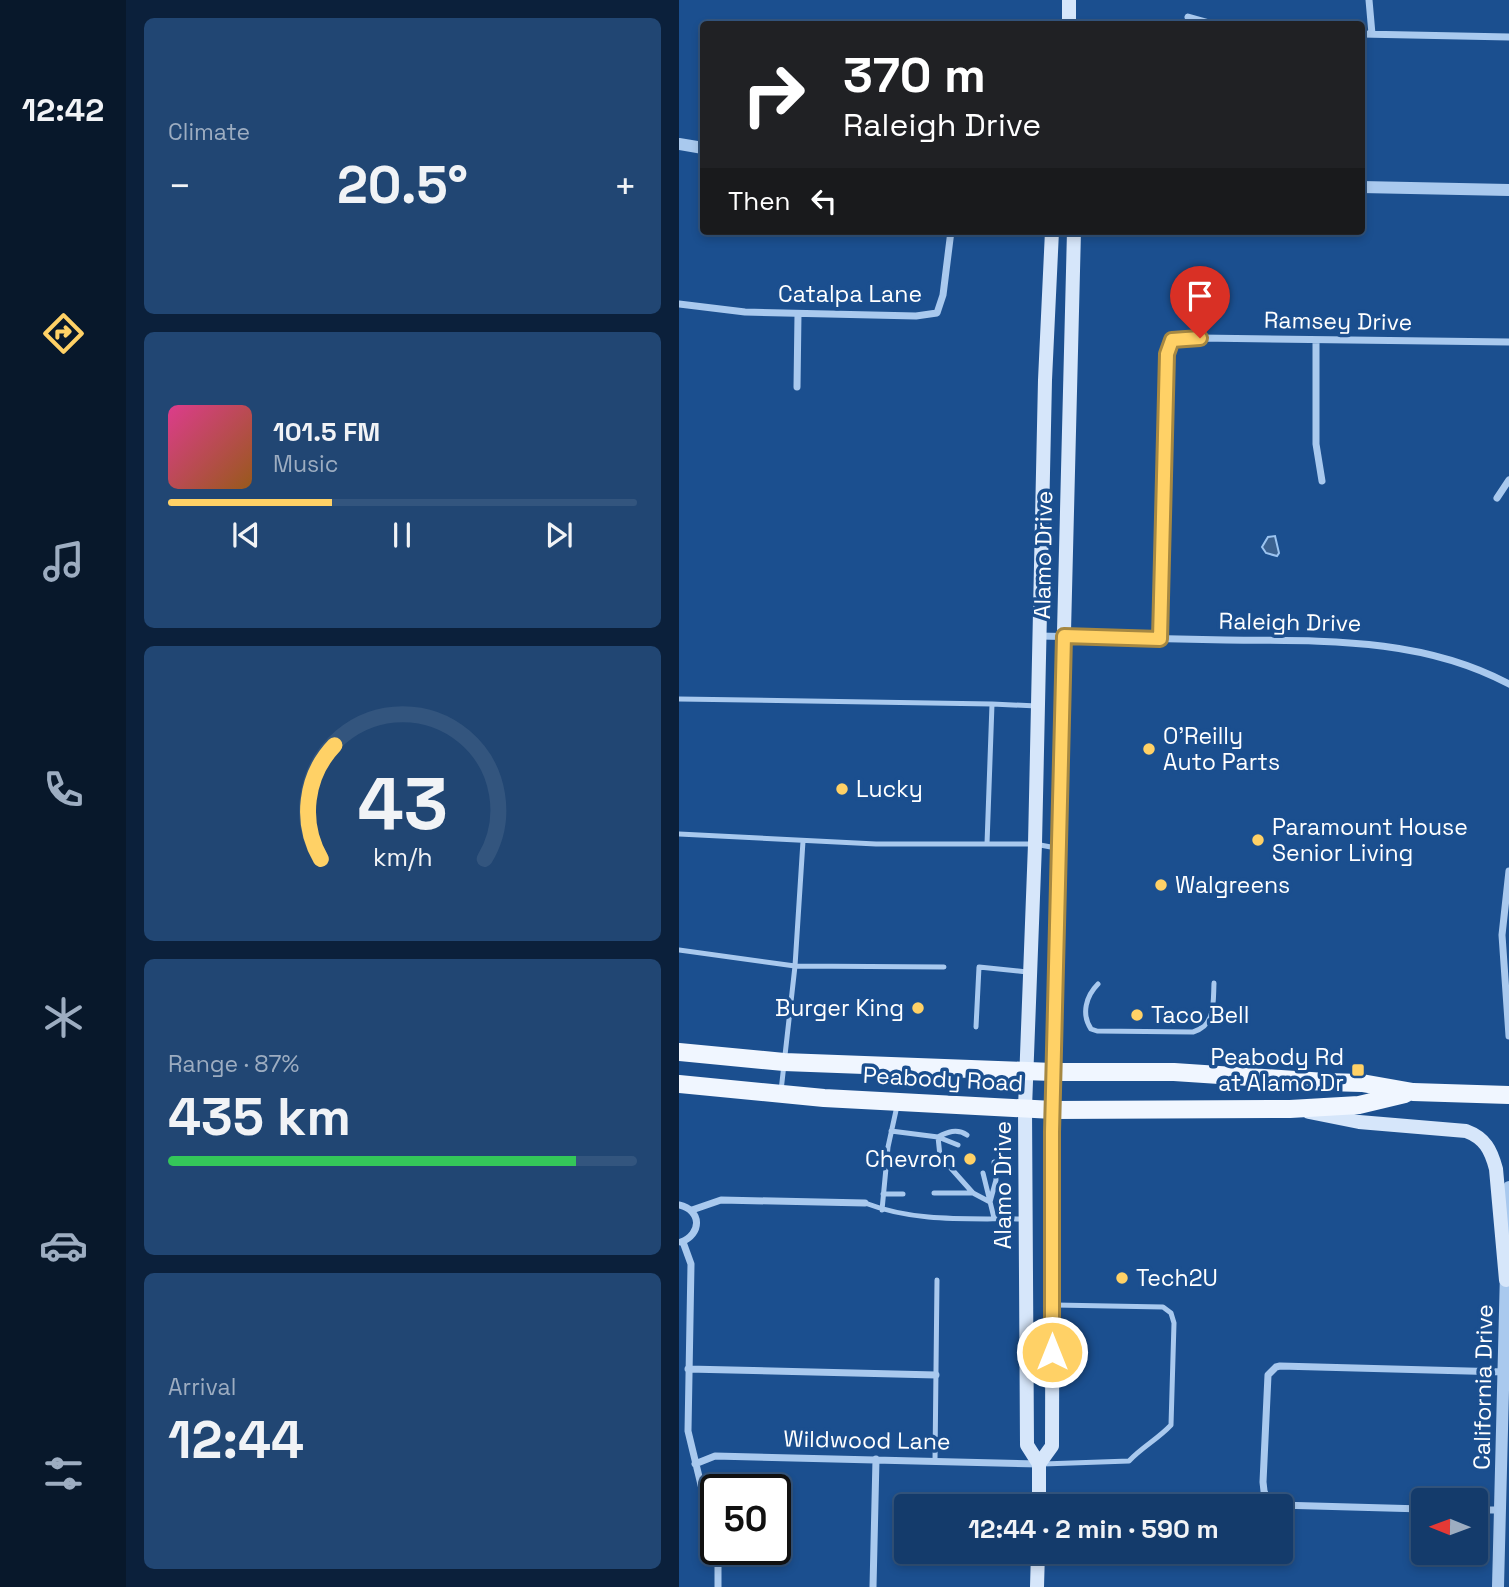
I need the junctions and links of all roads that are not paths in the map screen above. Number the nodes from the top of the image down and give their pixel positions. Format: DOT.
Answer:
graph roads {
  1 [pos="1069,0"];
  2 [pos="1369,0"];
  3 [pos="1188,18"];
  4 [pos="1069,21"];
  5 [pos="1200,21"];
  6 [pos="1365,34"];
  7 [pos="1372,34"];
  8 [pos="1509,37"];
  9 [pos="679,144"];
  10 [pos="700,148"];
  11 [pos="1365,187"];
  12 [pos="1509,190"];
  13 [pos="950,235"];
  14 [pos="1052,235"];
  15 [pos="1074,235"];
  16 [pos="679,304"];
  17 [pos="798,314"];
  18 [pos="1316,340"];
  19 [pos="1509,342"];
  20 [pos="797,387"];
  21 [pos="1509,480"];
  22 [pos="1322,481"];
  23 [pos="1497,498"];
  24 [pos="1038,636"];
  25 [pos="1064,636"];
  26 [pos="1160,639"];
  27 [pos="1509,684"];
  28 [pos="679,699"];
  29 [pos="992,705"];
  30 [pos="1037,706"];
  31 [pos="679,834"];
  32 [pos="803,841"];
  33 [pos="987,844"];
  34 [pos="1035,844"];
  35 [pos="1060,848"];
  36 [pos="1509,871"];
  37 [pos="679,950"];
  38 [pos="795,966"];
  39 [pos="944,967"];
  40 [pos="1030,972"];
  41 [pos="1214,983"];
  42 [pos="1098,984"];
  43 [pos="976,1027"];
  44 [pos="1509,1036"];
  45 [pos="679,1052"];
  46 [pos="783,1062"];
  47 [pos="1027,1070"];
  48 [pos="1053,1072"];
  49 [pos="679,1084"];
  50 [pos="1413,1092"];
  51 [pos="781,1094"];
  52 [pos="1509,1095"];
  53 [pos="898,1101"];
  54 [pos="1025,1108"];
  55 [pos="1290,1109"];
  56 [pos="1053,1110"];
  57 [pos="891,1131"];
  58 [pos="967,1135"];
  59 [pos="937,1138"];
  60 [pos="958,1145"];
  61 [pos="993,1162"];
  62 [pos="983,1173"];
  63 [pos="1509,1187"];
  64 [pos="883,1194"];
  65 [pos="903,1194"];
  66 [pos="934,1194"];
  67 [pos="973,1194"];
  68 [pos="990,1202"];
  69 [pos="865,1203"];
  70 [pos="679,1205"];
  71 [pos="692,1210"];
  72 [pos="882,1210"];
  73 [pos="994,1219"];
  74 [pos="1024,1219"];
  75 [pos="681,1242"];
  76 [pos="937,1279"];
  77 [pos="1506,1280"];
  78 [pos="1052,1305"];
  79 [pos="688,1370"];
  80 [pos="1505,1372"];
  81 [pos="936,1374"];
  82 [pos="876,1460"];
  83 [pos="935,1460"];
  84 [pos="695,1464"];
  85 [pos="1039,1464"];
  86 [pos="700,1484"];
  87 [pos="1039,1494"];
  88 [pos="1411,1509"];
  89 [pos="1488,1510"];
  90 [pos="1500,1510"];
  91 [pos="1038,1564"];
  92 [pos="718,1565"];
  93 [pos="717,1587"];
  94 [pos="873,1587"];
  95 [pos="1038,1587"];
  96 [pos="1498,1587"];
  1 -- 4 [label="main road"];
  2 -- 7 [label="street"];
  3 -- 5 [label="street"];
  6 -- 7 [label="street"];
  7 -- 8 [label="street"];
  9 -- 10 [label="street"];
  11 -- 12 [label="street"];
  13 -- 17 [label="street, Catalpa Lane"];
  14 -- 24 [label="main road, Alamo Drive"];
  15 -- 25 [label="main road, Alamo Drive"];
  16 -- 17 [label="street, Catalpa Lane"];
  17 -- 20 [label="street"];
  18 -- 19 [label="street, Ramsey Drive"];
  18 -- 22 [label="street"];
  18 -- 26 [label="street, Ramsey Drive"];
  21 -- 23 [label="street"];
  24 -- 25 [label="street, Raleigh Drive"];
  24 -- 30 [label="main road, Alamo Drive"];
  25 -- 26 [label="street, Raleigh Drive"];
  25 -- 35 [label="main road, Alamo Drive"];
  26 -- 27 [label="street, Raleigh Drive"];
  28 -- 29 [label="lane"];
  29 -- 30 [label="lane"];
  29 -- 33 [label="lane"];
  30 -- 34 [label="main road, Alamo Drive"];
  31 -- 32 [label="lane"];
  32 -- 33 [label="lane"];
  32 -- 38 [label="lane"];
  33 -- 34 [label="lane"];
  34 -- 35 [label="lane"];
  34 -- 40 [label="main road, Alamo Drive"];
  35 -- 48 [label="main road, Alamo Drive"];
  36 -- 44 [label="street"];
  37 -- 38 [label="lane"];
  38 -- 39 [label="lane"];
  38 -- 46 [label="lane"];
  40 -- 43 [label="lane"];
  40 -- 47 [label="main road, Alamo Drive"];
  41 -- 42 [label="lane"];
  45 -- 46 [label="main road, Peabody Road"];
  46 -- 47 [label="main road, Peabody Road"];
  46 -- 51 [label="lane"];
  47 -- 48 [label="main road, Peabody Road"];
  47 -- 54 [label="main road, Alamo Drive"];
  48 -- 50 [label="main road, Peabody Road"];
  48 -- 56 [label="main road, Alamo Drive"];
  49 -- 51 [label="main road, Peabody Road"];
  50 -- 52 [label="main road, Peabody Road"];
  50 -- 55 [label="main road, Peabody Road"];
  51 -- 53 [label="main road, Peabody Road"];
  53 -- 54 [label="main road, Peabody Road"];
  53 -- 57 [label="lane"];
  54 -- 56 [label="main road, Peabody Road"];
  54 -- 74 [label="main road, Alamo Drive"];
  55 -- 56 [label="main road, Peabody Road"];
  55 -- 77 [label="main road"];
  56 -- 78 [label="main road, Alamo Drive"];
  57 -- 59 [label="lane"];
  57 -- 64 [label="lane"];
  58 -- 59 [label="lane"];
  59 -- 60 [label="lane"];
  59 -- 67 [label="lane"];
  61 -- 68 [label="lane"];
  62 -- 68 [label="lane"];
  63 -- 77 [label="street, California Drive"];
  64 -- 65 [label="lane"];
  64 -- 72 [label="lane"];
  66 -- 67 [label="lane"];
  67 -- 68 [label="lane"];
  68 -- 73 [label="lane"];
  69 -- 71 [label="street"];
  69 -- 72 [label="lane"];
  70 -- 71 [label="street"];
  71 -- 75 [label="street"];
  72 -- 73 [label="lane"];
  73 -- 74 [label="lane"];
  74 -- 85 [label="main road, Alamo Drive"];
  75 -- 79 [label="street"];
  76 -- 81 [label="lane"];
  77 -- 80 [label="street, California Drive"];
  78 -- 85 [label="main road, Alamo Drive"];
  78 -- 85 [label="lane"];
  79 -- 81 [label="street"];
  79 -- 84 [label="street"];
  80 -- 88 [label="street"];
  80 -- 90 [label="street, California Drive"];
  81 -- 83 [label="lane"];
  82 -- 83 [label="street, Wildwood Lane"];
  82 -- 84 [label="street, Wildwood Lane"];
  82 -- 94 [label="street"];
  83 -- 85 [label="street, Wildwood Lane"];
  84 -- 86 [label="street"];
  85 -- 87 [label="main road, Alamo Drive"];
  89 -- 90 [label="street"];
  90 -- 96 [label="street, California Drive"];
  91 -- 95 [label="main road"];
  92 -- 93 [label="street"];
}
